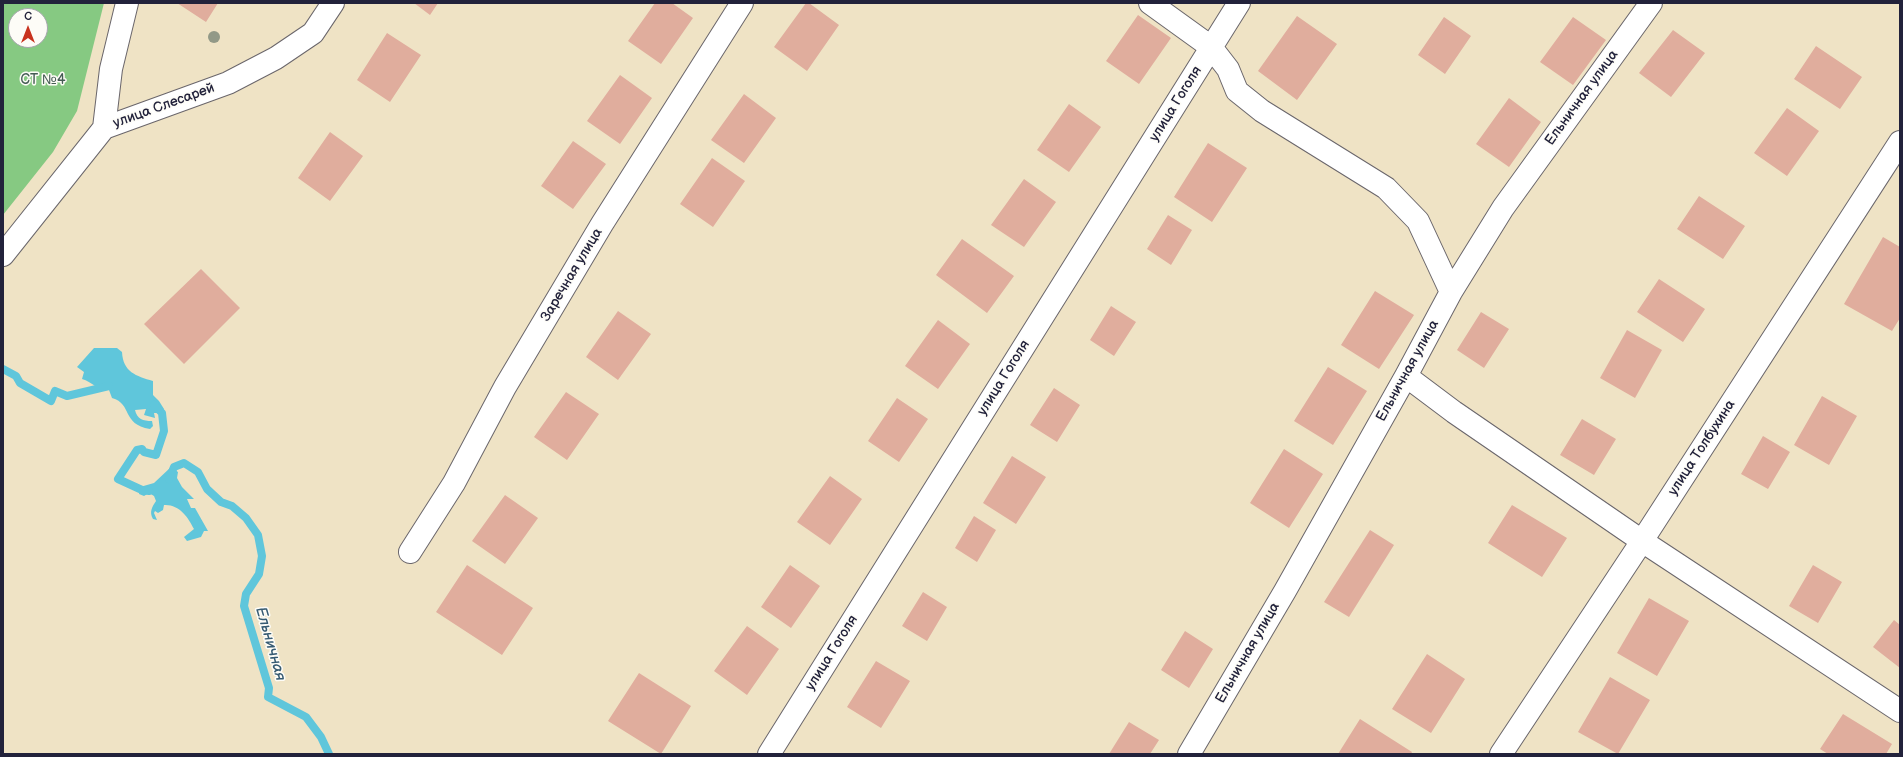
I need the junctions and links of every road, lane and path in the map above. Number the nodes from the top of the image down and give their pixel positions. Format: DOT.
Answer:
graph roads {
  1 [pos="127,3"];
  2 [pos="333,3"];
  3 [pos="742,3"];
  4 [pos="1150,3"];
  5 [pos="1239,3"];
  6 [pos="1651,3"];
  7 [pos="1211,47"];
  8 [pos="104,128"];
  9 [pos="1900,142"];
  10 [pos="3,255"];
  11 [pos="1451,292"];
  12 [pos="1406,376"];
  13 [pos="1642,541"];
  14 [pos="410,552"];
  15 [pos="1900,711"];
  16 [pos="769,754"];
  17 [pos="1189,754"];
  18 [pos="1501,754"];
  1 -- 8 [label="street"];
  2 -- 8 [label="street, улица Слесарей"];
  3 -- 14 [label="street, Заречная улица"];
  4 -- 7 [label="street"];
  5 -- 7 [label="street, улица Гоголя"];
  6 -- 11 [label="street, Ельничная улица"];
  7 -- 11 [label="street"];
  7 -- 16 [label="street, улица Гоголя"];
  8 -- 10 [label="street, улица Слесарей"];
  9 -- 13 [label="street, улица Толбухина"];
  11 -- 12 [label="street, Ельничная улица"];
  12 -- 13 [label="street"];
  12 -- 17 [label="street, Ельничная улица"];
  13 -- 15 [label="street"];
  13 -- 18 [label="street, улица Толбухина"];
}
